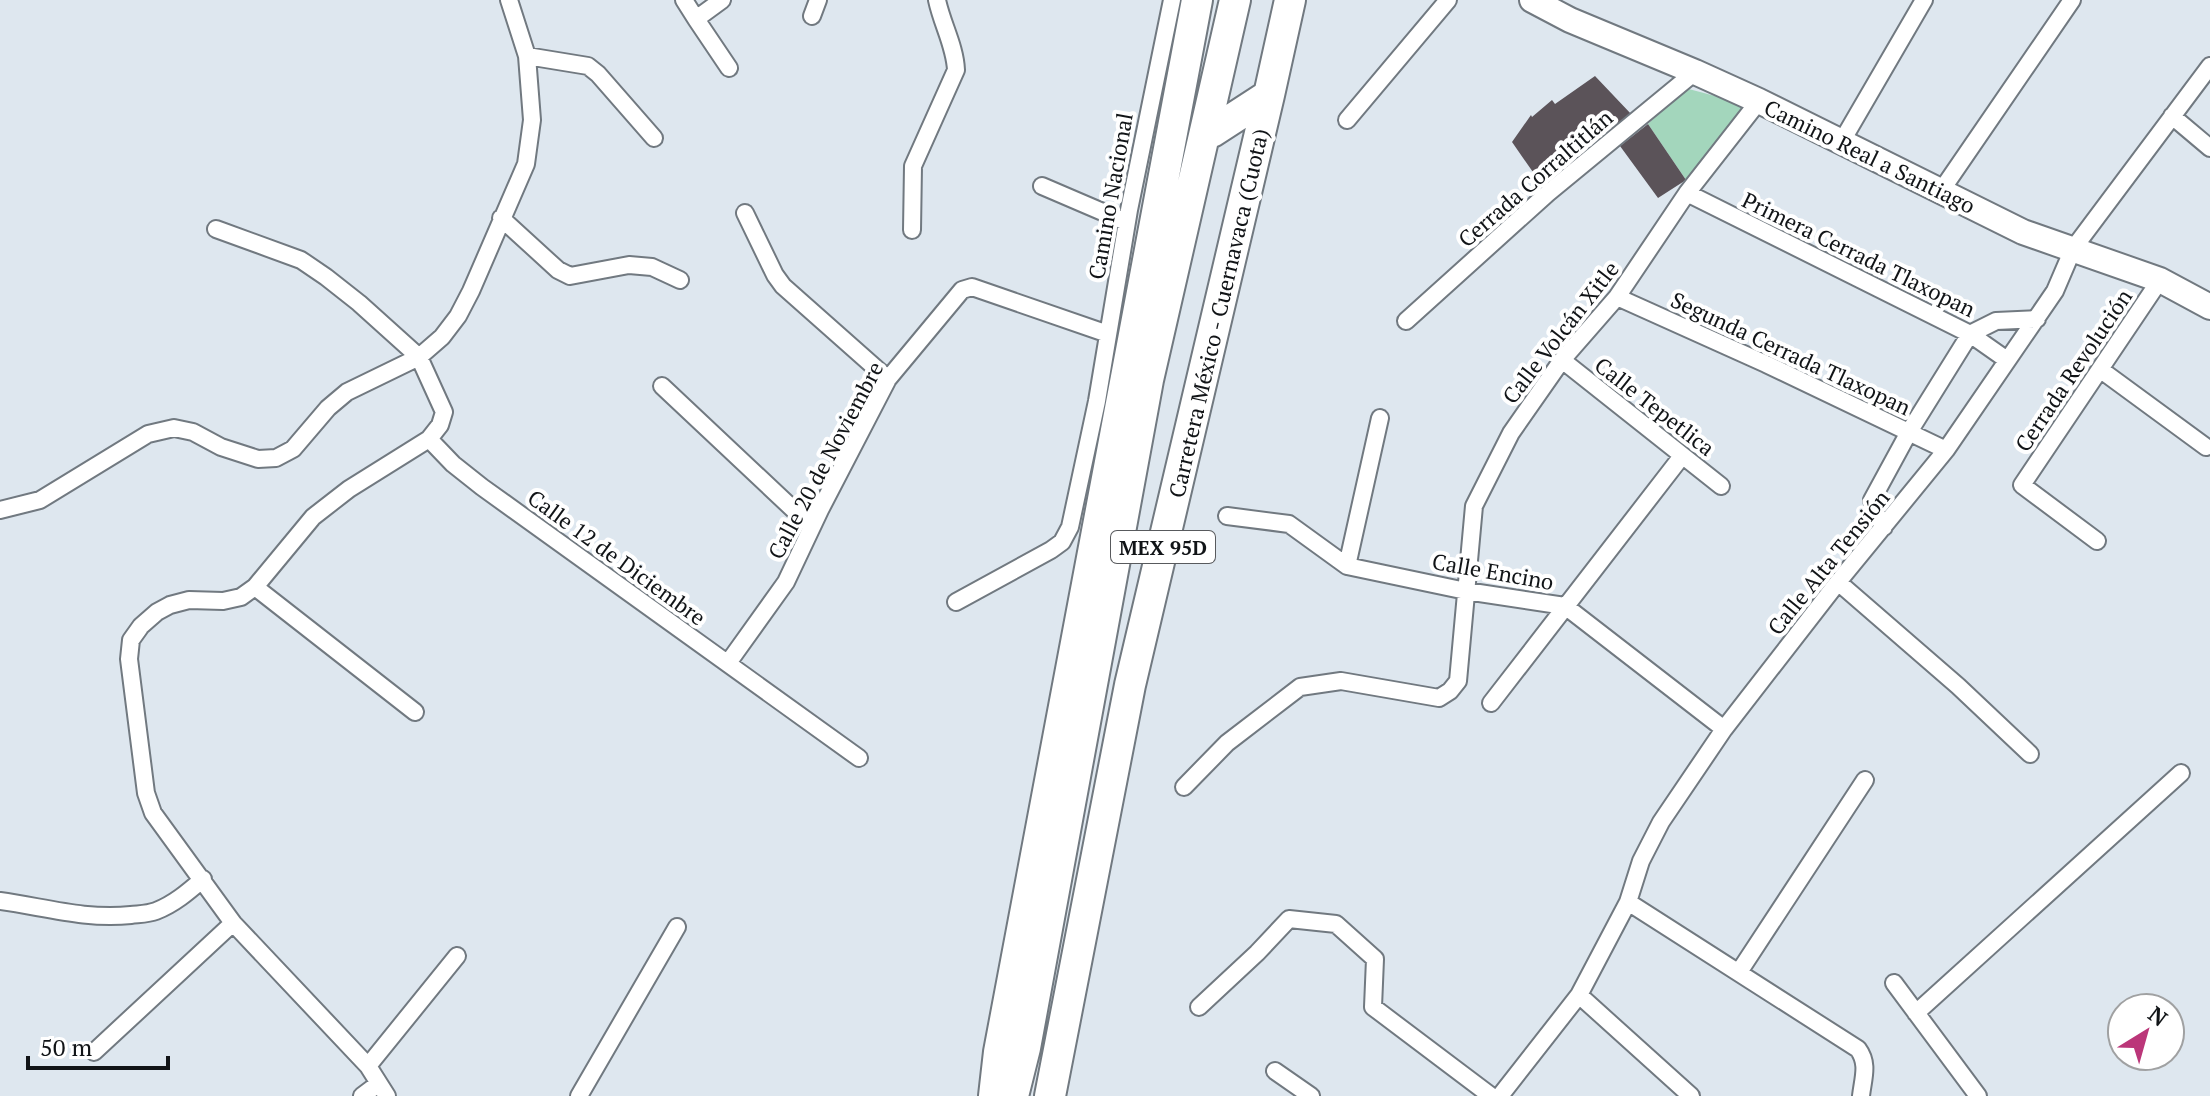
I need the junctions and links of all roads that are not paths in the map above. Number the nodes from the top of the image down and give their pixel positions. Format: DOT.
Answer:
graph roads {
  1 [pos="509,0"];
  2 [pos="684,0"];
  3 [pos="722,0"];
  4 [pos="937,0"];
  5 [pos="1172,0"];
  6 [pos="1197,0"];
  7 [pos="1235,0"];
  8 [pos="1243,0"];
  9 [pos="1290,0"];
  10 [pos="1448,0"];
  11 [pos="1532,0"];
  12 [pos="1924,0"];
  13 [pos="2072,0"];
  14 [pos="696,19"];
  15 [pos="527,56"];
  16 [pos="2210,66"];
  17 [pos="729,68"];
  18 [pos="1695,72"];
  19 [pos="1269,95"];
  20 [pos="1759,101"];
  21 [pos="2172,116"];
  22 [pos="1347,120"];
  23 [pos="1212,132"];
  24 [pos="654,138"];
  25 [pos="1842,141"];
  26 [pos="2210,148"];
  27 [pos="1042,186"];
  28 [pos="1941,191"];
  29 [pos="1687,193"];
  30 [pos="745,213"];
  31 [pos="501,218"];
  32 [pos="1126,222"];
  33 [pos="216,229"];
  34 [pos="912,230"];
  35 [pos="2073,249"];
  36 [pos="680,280"];
  37 [pos="2160,280"];
  38 [pos="1617,297"];
  39 [pos="2210,307"];
  40 [pos="2037,319"];
  41 [pos="1406,321"];
  42 [pos="1108,334"];
  43 [pos="1970,334"];
  44 [pos="419,357"];
  45 [pos="1562,360"];
  46 [pos="2007,360"];
  47 [pos="2101,370"];
  48 [pos="888,379"];
  49 [pos="662,386"];
  50 [pos="1380,418"];
  51 [pos="1909,432"];
  52 [pos="429,439"];
  53 [pos="2206,447"];
  54 [pos="1946,450"];
  55 [pos="1682,456"];
  56 [pos="1721,486"];
  57 [pos="0,510"];
  58 [pos="1227,516"];
  59 [pos="812,527"];
  60 [pos="1884,527"];
  61 [pos="2097,541"];
  62 [pos="1347,566"];
  63 [pos="1838,582"];
  64 [pos="255,587"];
  65 [pos="1466,591"];
  66 [pos="956,602"];
  67 [pos="1565,606"];
  68 [pos="728,663"];
  69 [pos="1130,685"];
  70 [pos="1491,703"];
  71 [pos="415,712"];
  72 [pos="1724,729"];
  73 [pos="2030,754"];
  74 [pos="859,758"];
  75 [pos="2181,773"];
  76 [pos="1865,780"];
  77 [pos="1184,787"];
  78 [pos="203,879"];
  79 [pos="0,901"];
  80 [pos="1628,902"];
  81 [pos="233,923"];
  82 [pos="677,927"];
  83 [pos="457,956"];
  84 [pos="1739,972"];
  85 [pos="1894,983"];
  86 [pos="1579,995"];
  87 [pos="1199,1007"];
  88 [pos="1916,1013"];
  89 [pos="94,1052"];
  90 [pos="368,1066"];
  91 [pos="1275,1071"];
  92 [pos="383,1090"];
  93 [pos="362,1096"];
  94 [pos="579,1096"];
  95 [pos="994,1096"];
  96 [pos="1013,1096"];
  97 [pos="1050,1096"];
  98 [pos="1311,1096"];
  99 [pos="1491,1096"];
  100 [pos="1500,1096"];
  101 [pos="1691,1096"];
  102 [pos="1861,1096"];
  103 [pos="1978,1096"];
  1 -- 15 [label="street"];
  2 -- 14 [label="street"];
  3 -- 14 [label="street"];
  4 -- 34 [label="street"];
  5 -- 32 [label="street, Camino Nacional"];
  6 -- 95 [label="highway, MEX 95D"];
  7 -- 96 [label="highway"];
  8 -- 23 [label="highway"];
  9 -- 19 [label="highway, Carretera México - Cuernavaca (Cuota) / MEX 95D"];
  10 -- 22 [label="street"];
  11 -- 18 [label="street, Camino Real a Santiago"];
  12 -- 25 [label="street"];
  13 -- 28 [label="street"];
  14 -- 17 [label="street"];
  15 -- 24 [label="street"];
  15 -- 31 [label="street"];
  16 -- 21 [label="street, Calle Alta Tensión"];
  18 -- 20 [label="street, Camino Real a Santiago"];
  18 -- 41 [label="street, Cerrada Corraltitlán"];
  19 -- 23 [label="highway"];
  19 -- 69 [label="highway, Carretera México - Cuernavaca (Cuota) / MEX 95D"];
  20 -- 25 [label="street, Camino Real a Santiago"];
  20 -- 29 [label="street, Calle Volcán Xitle"];
  21 -- 26 [label="street"];
  21 -- 35 [label="street, Calle Alta Tensión"];
  23 -- 69 [label="highway"];
  25 -- 28 [label="street, Camino Real a Santiago"];
  27 -- 32 [label="street"];
  28 -- 35 [label="street, Camino Real a Santiago"];
  29 -- 38 [label="street, Calle Volcán Xitle"];
  29 -- 43 [label="street, Primera Cerrada Tlaxopan"];
  30 -- 48 [label="street"];
  31 -- 36 [label="street"];
  31 -- 44 [label="street"];
  32 -- 42 [label="street, Camino Nacional"];
  33 -- 44 [label="street"];
  35 -- 37 [label="street, Camino Real a Santiago"];
  35 -- 40 [label="street, Calle Alta Tensión"];
  37 -- 39 [label="street, Camino Real a Santiago"];
  37 -- 47 [label="street, Cerrada Revolución"];
  38 -- 45 [label="street, Calle Volcán Xitle"];
  38 -- 51 [label="street, Segunda Cerrada Tlaxopan"];
  40 -- 43 [label="street"];
  40 -- 46 [label="street, Calle Alta Tensión"];
  42 -- 48 [label="street, Calle 20 de Noviembre"];
  42 -- 66 [label="street, Camino Nacional"];
  43 -- 46 [label="street, Primera Cerrada Tlaxopan"];
  43 -- 51 [label="street"];
  44 -- 52 [label="street"];
  44 -- 57 [label="street"];
  45 -- 55 [label="street, Calle Tepetlica"];
  45 -- 65 [label="street, Calle Volcán Xitle"];
  46 -- 54 [label="street, Calle Alta Tensión"];
  47 -- 53 [label="street"];
  47 -- 61 [label="street, Cerrada Revolución"];
  48 -- 59 [label="street, Calle 20 de Noviembre"];
  49 -- 59 [label="street"];
  50 -- 62 [label="street"];
  51 -- 54 [label="street, Segunda Cerrada Tlaxopan"];
  51 -- 60 [label="street"];
  52 -- 64 [label="street"];
  52 -- 68 [label="street, Calle 12 de Diciembre"];
  54 -- 60 [label="street, Calle Alta Tensión"];
  55 -- 56 [label="street, Calle Tepetlica"];
  55 -- 67 [label="street"];
  58 -- 62 [label="street, Calle Encino"];
  59 -- 68 [label="street, Calle 20 de Noviembre"];
  60 -- 63 [label="street, Calle Alta Tensión"];
  62 -- 65 [label="street, Calle Encino"];
  63 -- 72 [label="street, Calle Alta Tensión"];
  63 -- 73 [label="street"];
  64 -- 71 [label="street"];
  64 -- 78 [label="street"];
  65 -- 67 [label="street, Calle Encino"];
  65 -- 77 [label="street, Calle Volcán Xitle"];
  67 -- 70 [label="street"];
  67 -- 72 [label="street, Calle Encino"];
  68 -- 74 [label="street, Calle 12 de Diciembre"];
  69 -- 97 [label="highway, Carretera México - Cuernavaca (Cuota) / MEX 95D"];
  72 -- 80 [label="street, Calle Alta Tensión"];
  75 -- 88 [label="street"];
  76 -- 84 [label="street"];
  78 -- 79 [label="street"];
  78 -- 81 [label="street"];
  80 -- 84 [label="street"];
  80 -- 86 [label="street, Calle Alta Tensión"];
  81 -- 89 [label="street"];
  81 -- 90 [label="street"];
  82 -- 94 [label="street"];
  83 -- 90 [label="street"];
  84 -- 102 [label="street"];
  85 -- 88 [label="street"];
  86 -- 100 [label="street, Calle Alta Tensión"];
  86 -- 101 [label="street"];
  87 -- 99 [label="street"];
  88 -- 103 [label="street"];
  90 -- 92 [label="street"];
  91 -- 98 [label="street"];
  92 -- 93 [label="street"];
}
